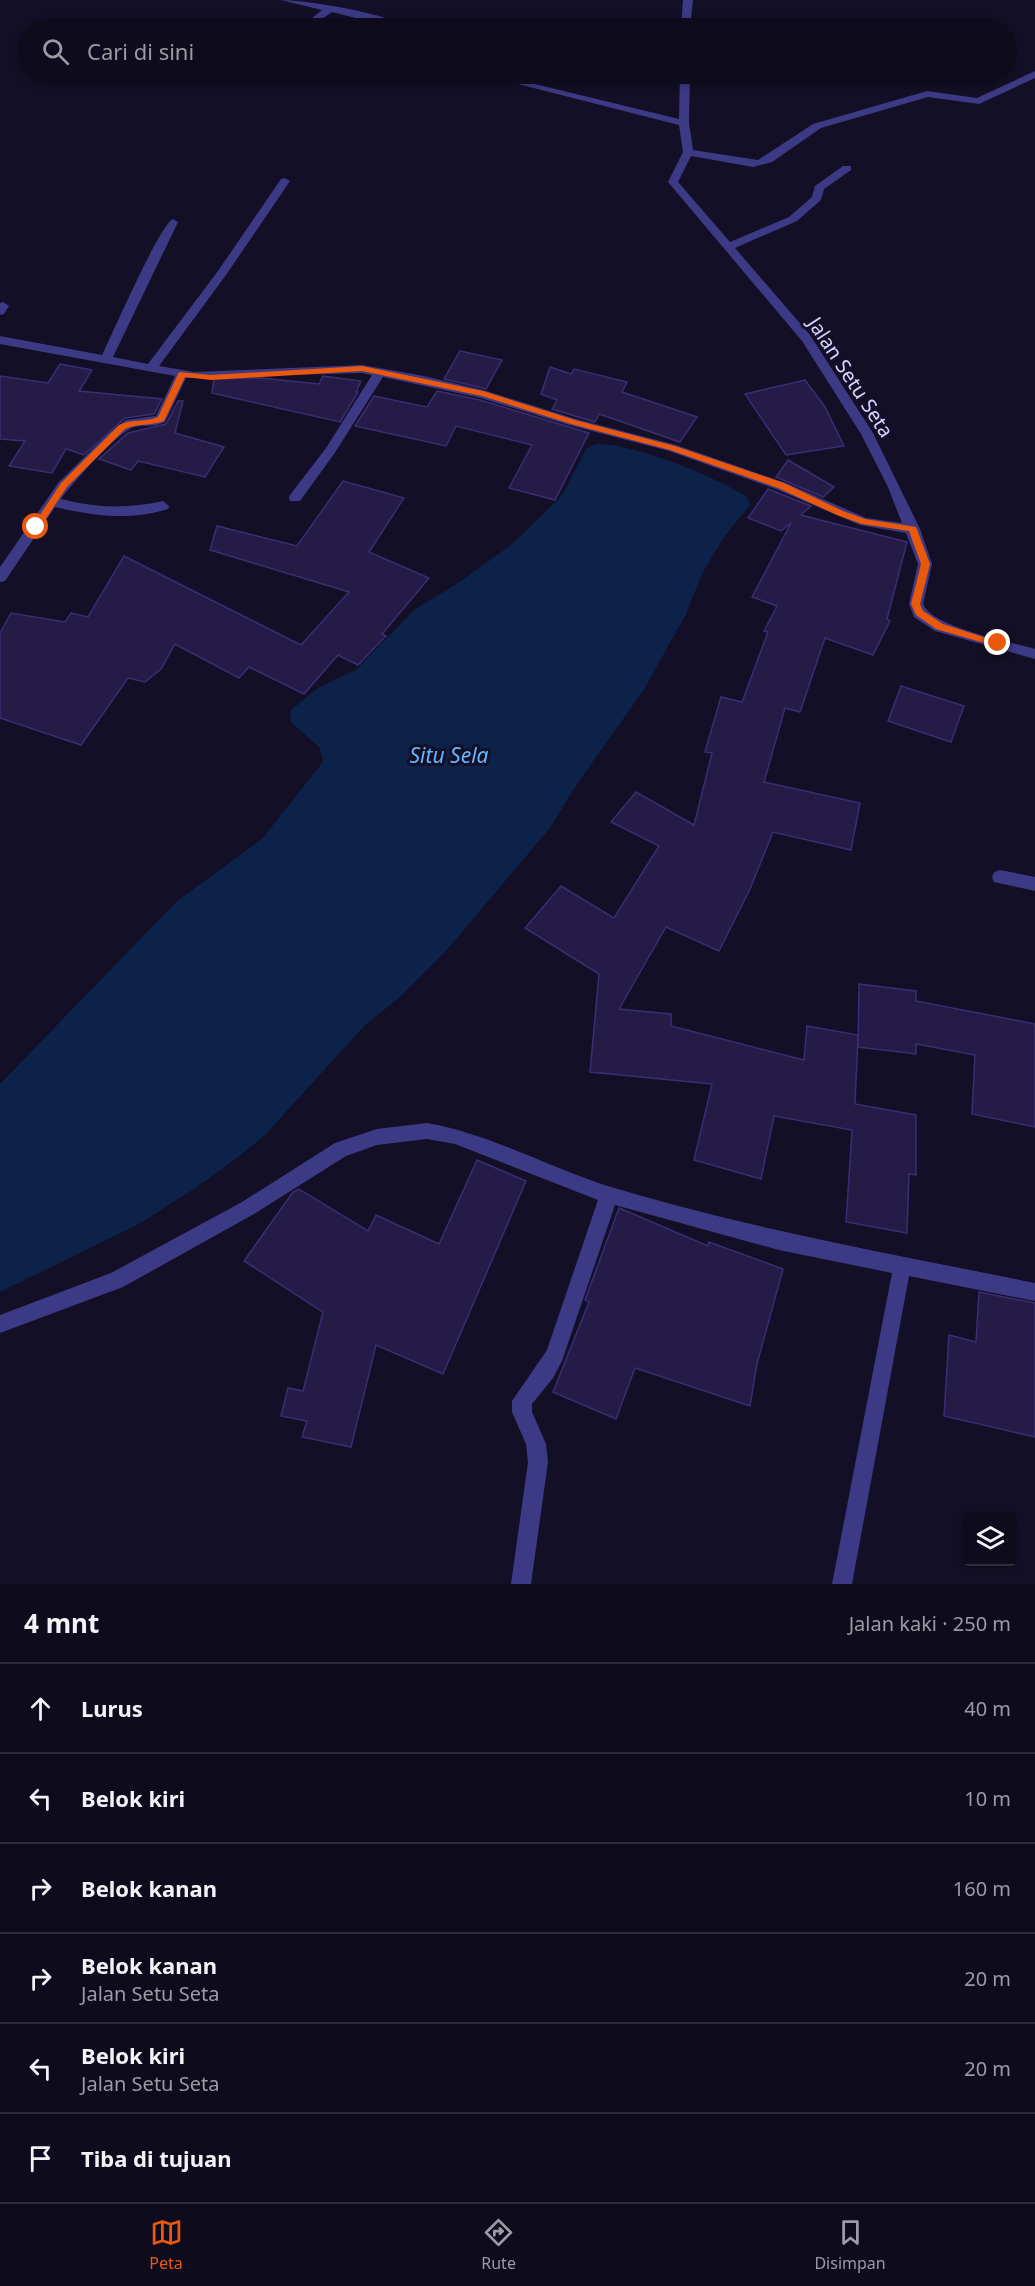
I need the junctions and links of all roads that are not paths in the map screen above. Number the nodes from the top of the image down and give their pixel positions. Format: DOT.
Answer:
graph roads {
  1 [pos="286,0"];
  2 [pos="688,0"];
  3 [pos="330,9"];
  4 [pos="318,18"];
  5 [pos="365,18"];
  6 [pos="687,18"];
  7 [pos="1035,74"];
  8 [pos="1017,83"];
  9 [pos="525,84"];
  10 [pos="685,84"];
  11 [pos="1014,84"];
  12 [pos="684,123"];
  13 [pos="688,152"];
  14 [pos="848,168"];
  15 [pos="285,182"];
  16 [pos="173,222"];
  17 [pos="729,246"];
  18 [pos="0,340"];
  19 [pos="107,358"];
  20 [pos="152,367"];
  21 [pos="380,372"];
  22 [pos="182,374"];
  23 [pos="295,498"];
  24 [pos="52,502"];
  25 [pos="163,506"];
  26 [pos="913,529"];
  27 [pos="0,577"];
  28 [pos="1035,654"];
  29 [pos="1000,877"];
  30 [pos="1035,884"];
  31 [pos="609,1195"];
  32 [pos="902,1266"];
  33 [pos="1035,1292"];
  34 [pos="0,1324"];
  35 [pos="521,1584"];
  36 [pos="842,1584"];
  1 -- 3 [label="street"];
  2 -- 6 [label="street"];
  3 -- 4 [label="street"];
  3 -- 5 [label="street"];
  7 -- 8 [label="street"];
  9 -- 12 [label="street"];
  10 -- 12 [label="street"];
  11 -- 13 [label="street"];
  12 -- 13 [label="street"];
  13 -- 17 [label="street, Jalan Setu Seta"];
  14 -- 17 [label="street"];
  15 -- 20 [label="street"];
  16 -- 19 [label="street"];
  17 -- 26 [label="street, Jalan Setu Seta"];
  18 -- 19 [label="street"];
  19 -- 20 [label="street"];
  20 -- 22 [label="street"];
  21 -- 22 [label="street"];
  21 -- 23 [label="street"];
  21 -- 26 [label="street"];
  22 -- 24 [label="street"];
  24 -- 25 [label="street"];
  24 -- 27 [label="street"];
  26 -- 28 [label="street, Jalan Setu Seta"];
  29 -- 30 [label="street"];
  31 -- 32 [label="street"];
  31 -- 34 [label="street"];
  31 -- 35 [label="street"];
  32 -- 33 [label="street"];
  32 -- 36 [label="street"];
}
